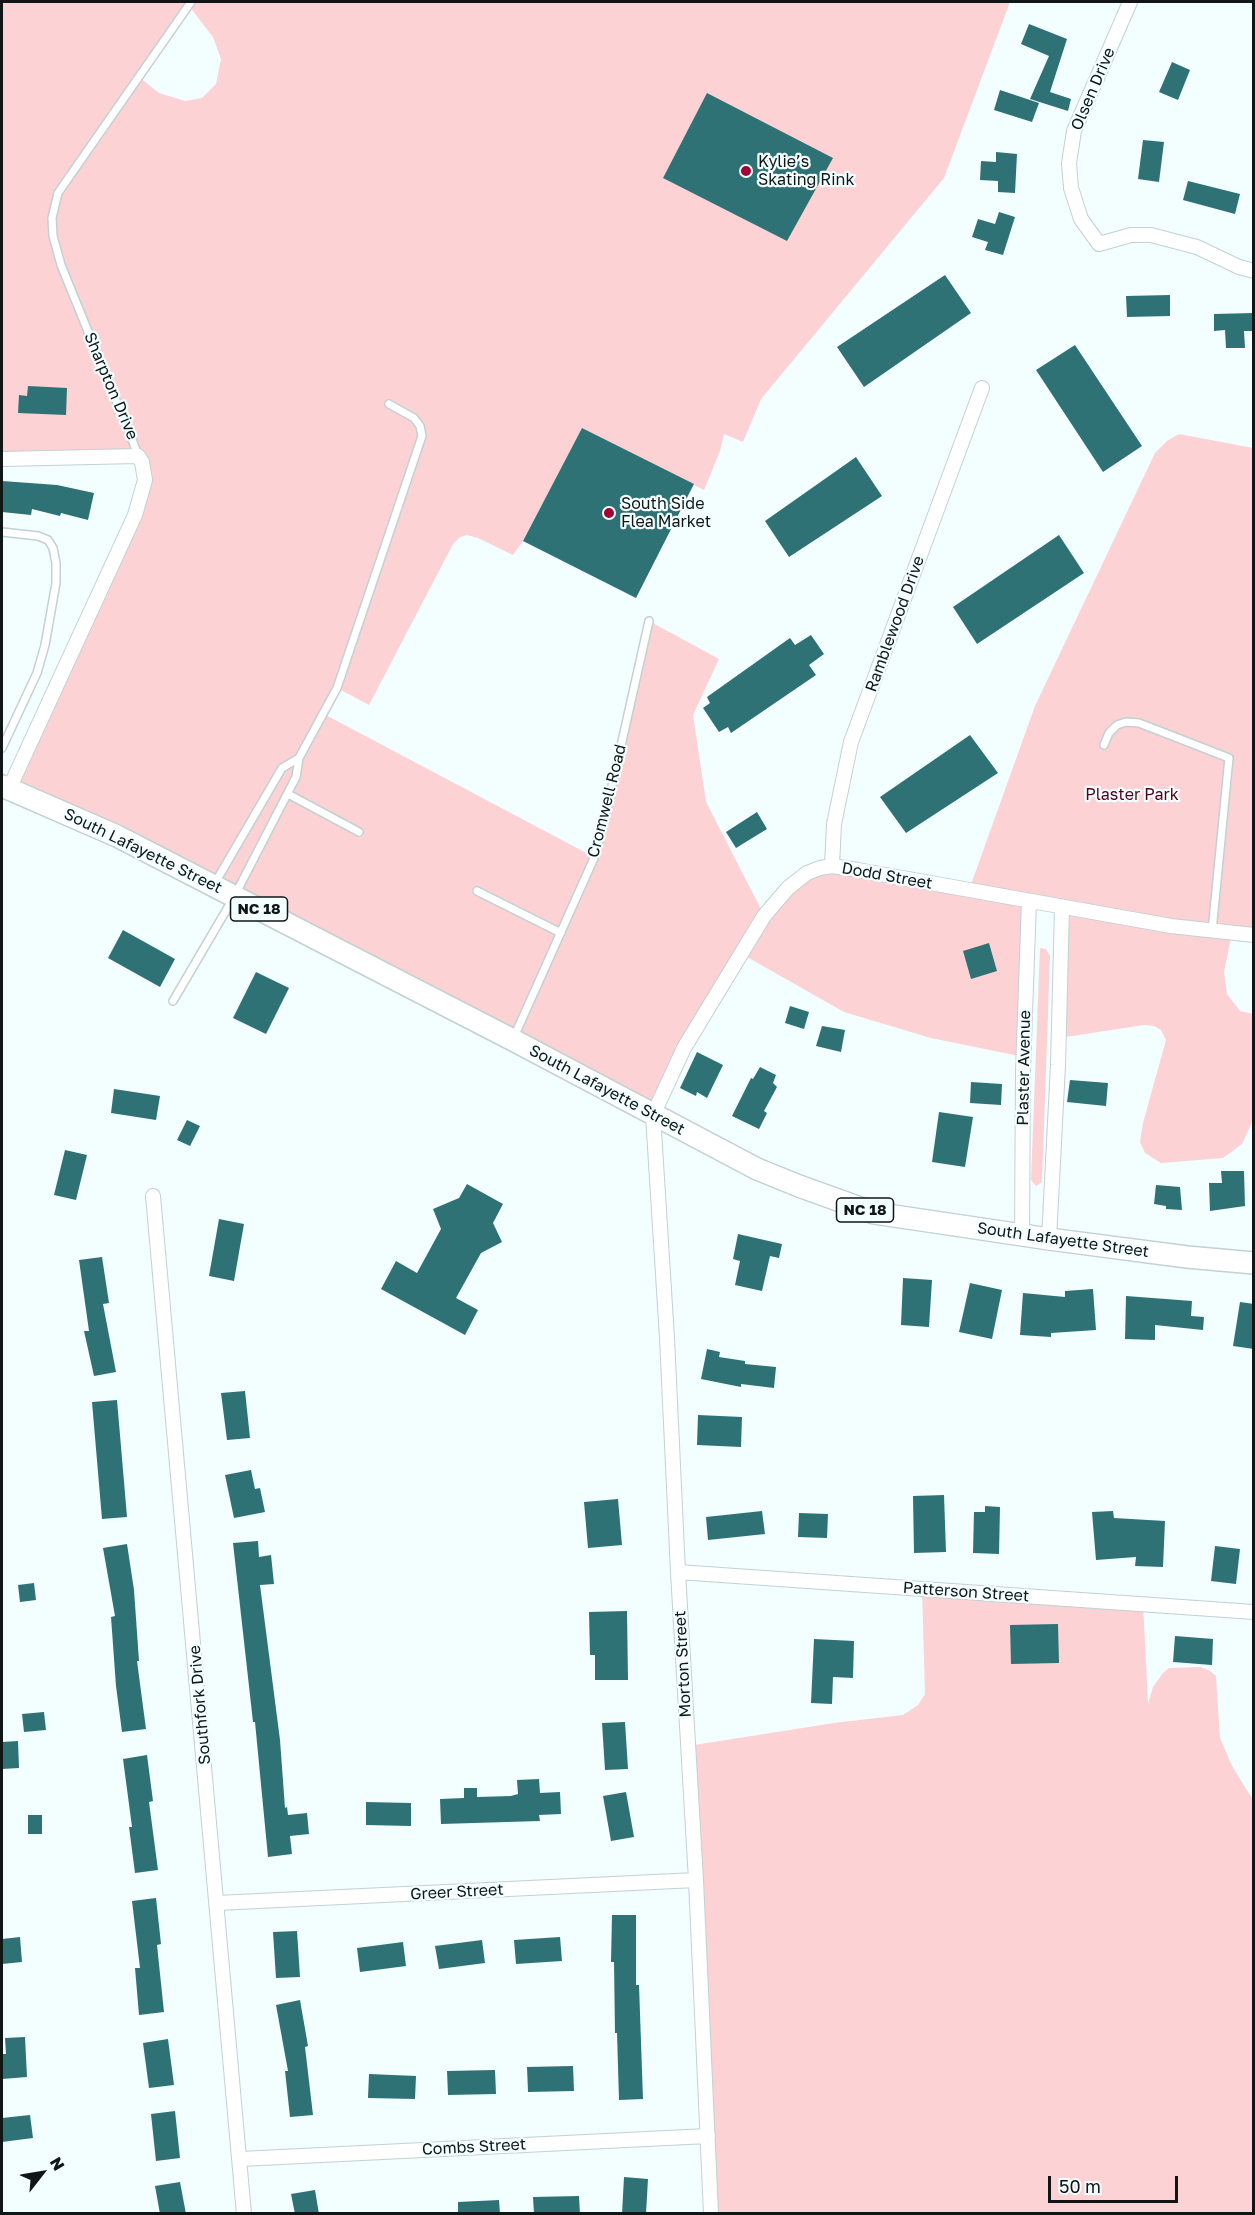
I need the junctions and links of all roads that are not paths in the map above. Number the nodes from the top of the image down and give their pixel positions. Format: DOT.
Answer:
graph roads {
  1 [pos="191,2"];
  2 [pos="1130,2"];
  3 [pos="1254,271"];
  4 [pos="982,388"];
  5 [pos="389,404"];
  6 [pos="140,457"];
  7 [pos="2,459"];
  8 [pos="2,532"];
  9 [pos="649,621"];
  10 [pos="1104,746"];
  11 [pos="2,748"];
  12 [pos="298,758"];
  13 [pos="5,787"];
  14 [pos="288,794"];
  15 [pos="359,832"];
  16 [pos="832,866"];
  17 [pos="213,885"];
  18 [pos="477,891"];
  19 [pos="234,897"];
  20 [pos="1029,901"];
  21 [pos="1062,907"];
  22 [pos="1212,931"];
  23 [pos="561,933"];
  24 [pos="1254,935"];
  25 [pos="173,1001"];
  26 [pos="513,1040"];
  27 [pos="653,1115"];
  28 [pos="153,1196"];
  29 [pos="1022,1235"];
  30 [pos="1049,1239"];
  31 [pos="1254,1263"];
  32 [pos="678,1572"];
  33 [pos="1254,1611"];
  34 [pos="696,1880"];
  35 [pos="217,1904"];
  36 [pos="708,2136"];
  37 [pos="240,2159"];
  38 [pos="244,2214"];
  39 [pos="711,2214"];
  1 -- 6 [label="lane, Sharpton Drive"];
  2 -- 3 [label="street, Olsen Drive"];
  4 -- 16 [label="street, Ramblewood Drive"];
  5 -- 12 [label="lane"];
  6 -- 7 [label="street"];
  6 -- 13 [label="street, Sharpton Drive"];
  8 -- 11 [label="lane"];
  9 -- 23 [label="lane, Cromwell Road"];
  10 -- 22 [label="lane"];
  12 -- 14 [label="lane"];
  12 -- 17 [label="lane"];
  13 -- 17 [label="main road, South Lafayette Street / NC 18"];
  14 -- 15 [label="lane"];
  14 -- 19 [label="lane"];
  16 -- 20 [label="street, Dodd Street"];
  16 -- 27 [label="street, Dodd Street"];
  17 -- 19 [label="main road, South Lafayette Street / NC 18"];
  18 -- 23 [label="lane"];
  19 -- 25 [label="lane"];
  19 -- 26 [label="main road, South Lafayette Street / NC 18"];
  20 -- 21 [label="street, Dodd Street"];
  20 -- 29 [label="street, Plaster Avenue"];
  21 -- 22 [label="street, Dodd Street"];
  21 -- 30 [label="street, Plaster Avenue"];
  22 -- 24 [label="street, Dodd Street"];
  23 -- 26 [label="lane, Cromwell Road"];
  26 -- 27 [label="main road, South Lafayette Street / NC 18"];
  27 -- 29 [label="main road, South Lafayette Street / NC 18"];
  27 -- 32 [label="street, Morton Street"];
  28 -- 35 [label="street, Southfork Drive"];
  29 -- 30 [label="main road, South Lafayette Street / NC 18"];
  30 -- 31 [label="main road, South Lafayette Street / NC 18"];
  32 -- 33 [label="street, Patterson Street"];
  32 -- 34 [label="street, Morton Street"];
  34 -- 35 [label="street, Greer Street"];
  34 -- 36 [label="street, Morton Street"];
  35 -- 37 [label="street, Southfork Drive"];
  36 -- 37 [label="street, Combs Street"];
  36 -- 39 [label="street, Morton Street"];
  37 -- 38 [label="street, Southfork Drive"];
}
